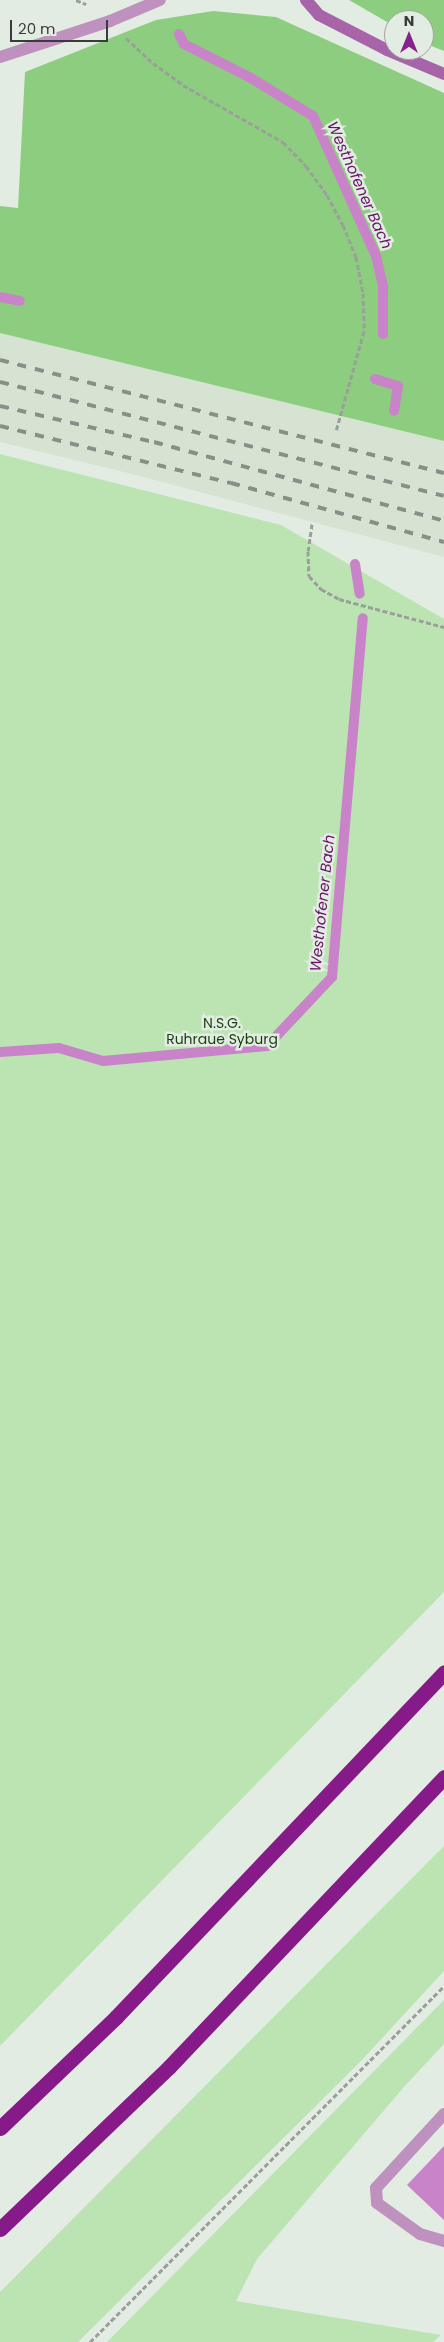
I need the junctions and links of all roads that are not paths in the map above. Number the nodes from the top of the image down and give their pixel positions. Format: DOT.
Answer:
graph roads {
  1 [pos="160,0"];
  2 [pos="306,0"];
  3 [pos="0,57"];
  4 [pos="444,74"];
  5 [pos="444,1672"];
  6 [pos="444,1777"];
  7 [pos="444,2114"];
  8 [pos="0,2128"];
  9 [pos="0,2229"];
  10 [pos="444,2242"];
  1 -- 3 [label="street"];
  2 -- 4 [label="street"];
  5 -- 8 [label="highway"];
  6 -- 9 [label="highway"];
  7 -- 10 [label="street"];
}
